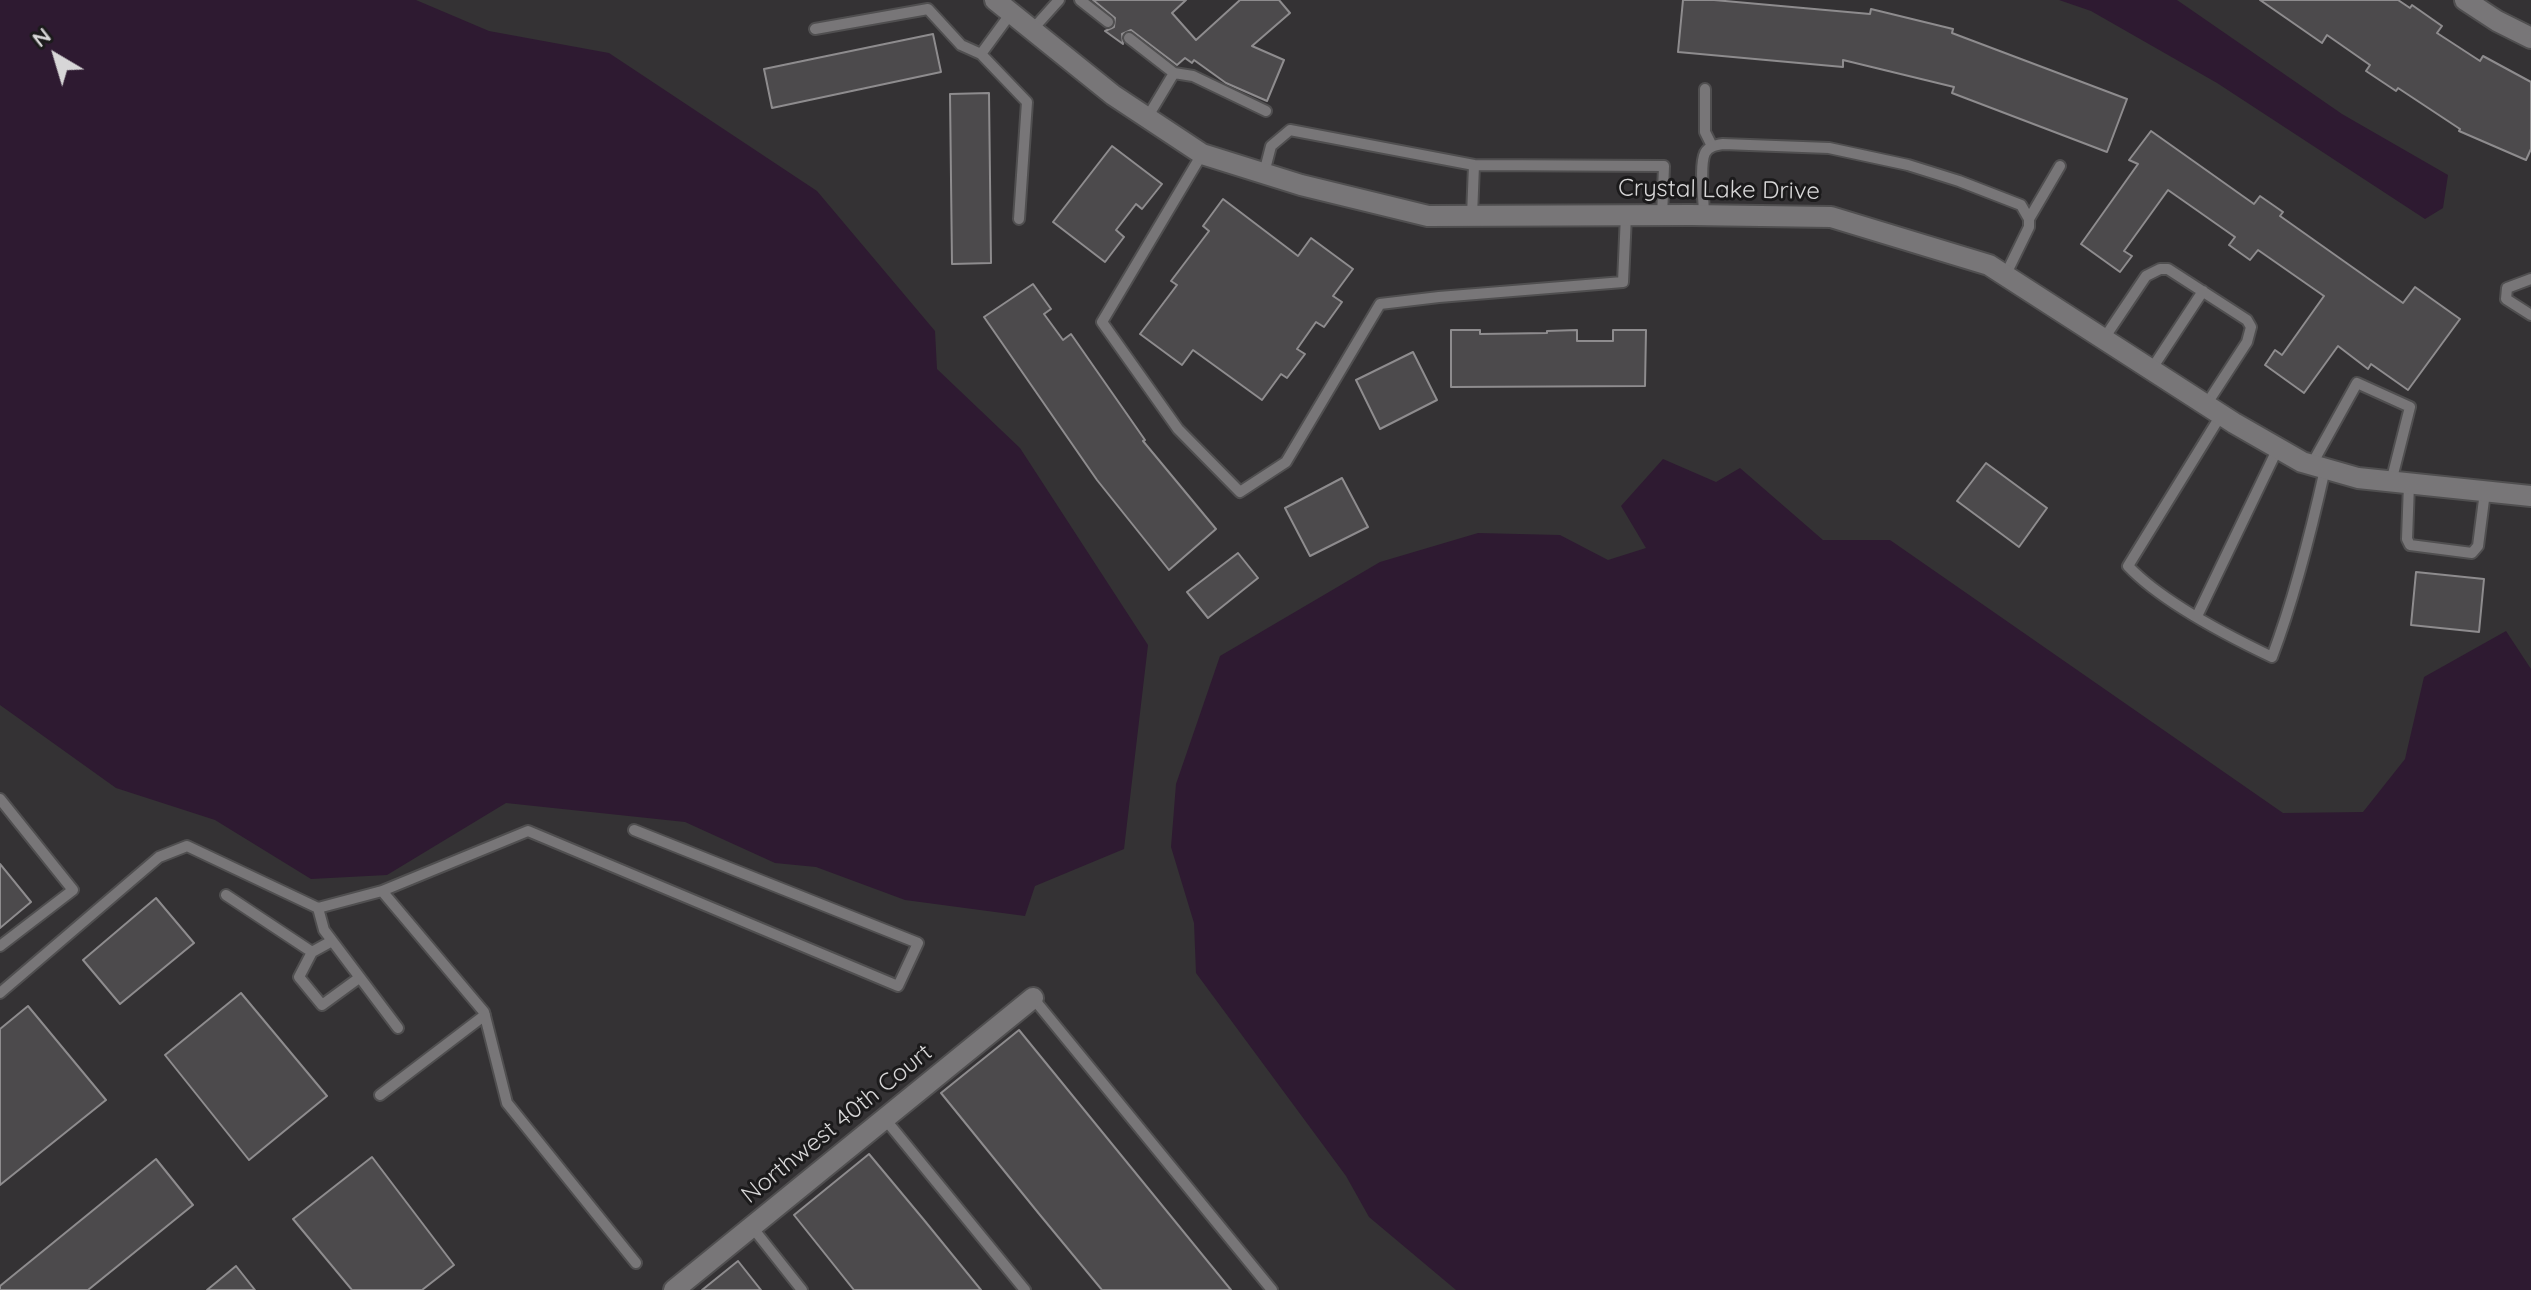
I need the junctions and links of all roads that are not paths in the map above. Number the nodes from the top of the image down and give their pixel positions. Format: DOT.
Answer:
graph roads {
  1 [pos="1059,0"];
  2 [pos="1080,0"];
  3 [pos="2465,0"];
  4 [pos="1003,7"];
  5 [pos="1108,22"];
  6 [pos="815,29"];
  7 [pos="1032,30"];
  8 [pos="1129,38"];
  9 [pos="2531,38"];
  10 [pos="981,54"];
  11 [pos="1174,73"];
  12 [pos="1705,89"];
  13 [pos="1266,111"];
  14 [pos="1147,118"];
  15 [pos="1712,146"];
  16 [pos="1202,154"];
  17 [pos="1474,165"];
  18 [pos="2060,166"];
  19 [pos="1264,173"];
  20 [pos="1626,215"];
  21 [pos="1704,215"];
  22 [pos="1472,216"];
  23 [pos="1662,217"];
  24 [pos="1019,219"];
  25 [pos="2029,219"];
  26 [pos="2005,276"];
  27 [pos="2531,279"];
  28 [pos="2203,291"];
  29 [pos="2531,315"];
  30 [pos="2103,340"];
  31 [pos="2151,370"];
  32 [pos="2213,410"];
  33 [pos="2278,448"];
  34 [pos="2319,466"];
  35 [pos="2400,483"];
  36 [pos="2485,492"];
  37 [pos="2531,496"];
  38 [pos="2197,616"];
  39 [pos="0,799"];
  40 [pos="634,830"];
  41 [pos="382,891"];
  42 [pos="226,895"];
  43 [pos="318,908"];
  44 [pos="332,941"];
  45 [pos="0,946"];
  46 [pos="312,952"];
  47 [pos="359,978"];
  48 [pos="0,993"];
  49 [pos="1033,998"];
  50 [pos="485,1015"];
  51 [pos="398,1028"];
  52 [pos="380,1095"];
  53 [pos="885,1119"];
  54 [pos="752,1227"];
  55 [pos="636,1263"];
  56 [pos="674,1290"];
  57 [pos="802,1290"];
  58 [pos="1025,1290"];
  59 [pos="1272,1290"];
  1 -- 7 [label="lane"];
  2 -- 5 [label="lane"];
  3 -- 9 [label="street"];
  4 -- 7 [label="street, Crystal Lake Drive"];
  4 -- 10 [label="lane"];
  6 -- 10 [label="lane"];
  7 -- 14 [label="street, Crystal Lake Drive"];
  8 -- 11 [label="lane"];
  10 -- 24 [label="lane"];
  11 -- 13 [label="lane"];
  11 -- 14 [label="lane"];
  12 -- 15 [label="lane"];
  14 -- 16 [label="street, Crystal Lake Drive"];
  15 -- 21 [label="lane"];
  15 -- 25 [label="lane"];
  16 -- 19 [label="street, Crystal Lake Drive"];
  16 -- 20 [label="lane"];
  17 -- 19 [label="lane"];
  17 -- 22 [label="lane"];
  17 -- 23 [label="lane"];
  18 -- 25 [label="lane"];
  19 -- 22 [label="street, Crystal Lake Drive"];
  20 -- 22 [label="street, Crystal Lake Drive"];
  20 -- 23 [label="street, Crystal Lake Drive"];
  21 -- 23 [label="street, Crystal Lake Drive"];
  21 -- 26 [label="street, Crystal Lake Drive"];
  25 -- 26 [label="lane"];
  26 -- 30 [label="street, Crystal Lake Drive"];
  27 -- 29 [label="lane"];
  28 -- 30 [label="lane"];
  28 -- 31 [label="lane"];
  28 -- 32 [label="lane"];
  30 -- 31 [label="street, Crystal Lake Drive"];
  31 -- 32 [label="street, Crystal Lake Drive"];
  32 -- 33 [label="street, Crystal Lake Drive"];
  32 -- 38 [label="lane"];
  33 -- 34 [label="street, Crystal Lake Drive"];
  33 -- 38 [label="lane"];
  34 -- 35 [label="street, Crystal Lake Drive"];
  34 -- 35 [label="lane"];
  34 -- 38 [label="lane"];
  35 -- 36 [label="street, Crystal Lake Drive"];
  35 -- 36 [label="lane"];
  36 -- 37 [label="street, Crystal Lake Drive"];
  39 -- 45 [label="lane"];
  40 -- 41 [label="lane"];
  41 -- 43 [label="lane"];
  41 -- 50 [label="lane"];
  42 -- 46 [label="lane"];
  43 -- 44 [label="lane"];
  43 -- 48 [label="lane"];
  44 -- 46 [label="lane"];
  44 -- 47 [label="lane"];
  46 -- 47 [label="lane"];
  47 -- 51 [label="lane"];
  49 -- 53 [label="street, Northwest 40th Court"];
  49 -- 59 [label="lane"];
  50 -- 52 [label="lane"];
  50 -- 55 [label="lane"];
  53 -- 54 [label="street, Northwest 40th Court"];
  53 -- 58 [label="lane"];
  54 -- 56 [label="street, Northwest 40th Court"];
  54 -- 57 [label="lane"];
}
